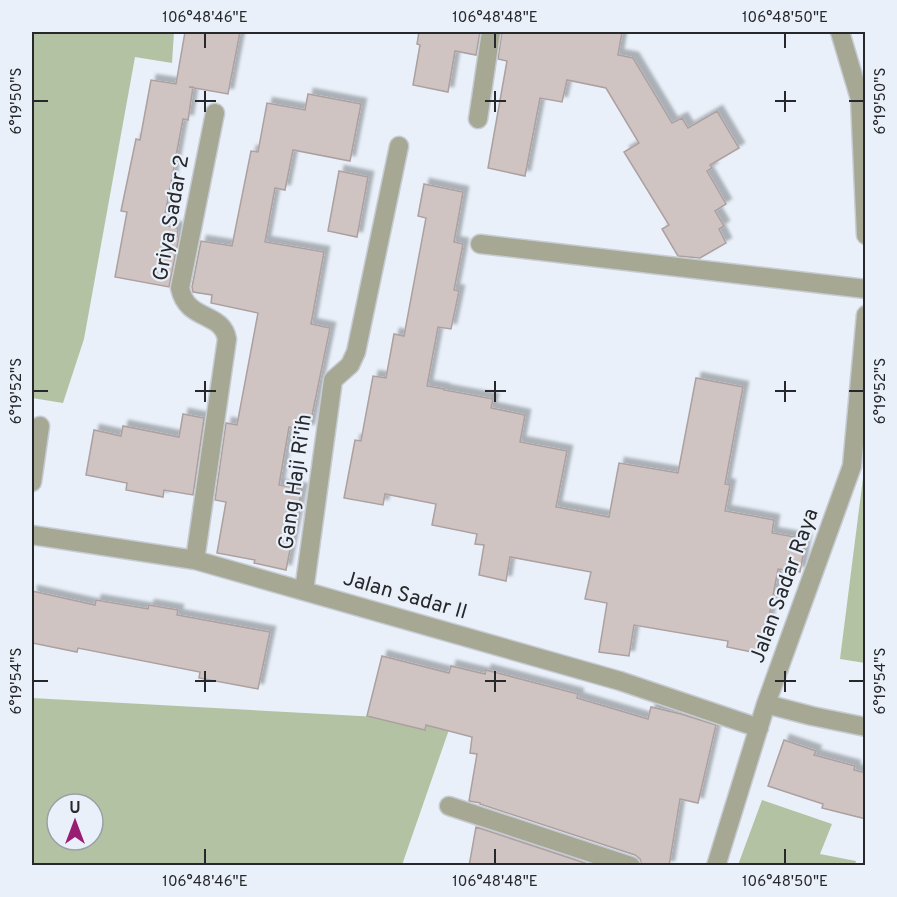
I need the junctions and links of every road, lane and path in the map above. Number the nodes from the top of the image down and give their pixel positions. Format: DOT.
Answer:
graph roads {
  1 [pos="491,32"];
  2 [pos="840,32"];
  3 [pos="215,112"];
  4 [pos="478,119"];
  5 [pos="399,146"];
  6 [pos="866,235"];
  7 [pos="480,244"];
  8 [pos="866,289"];
  9 [pos="866,315"];
  10 [pos="40,426"];
  11 [pos="859,467"];
  12 [pos="32,482"];
  13 [pos="32,535"];
  14 [pos="195,560"];
  15 [pos="303,591"];
  16 [pos="766,704"];
  17 [pos="866,727"];
  18 [pos="759,728"];
  19 [pos="449,806"];
  20 [pos="631,866"];
  21 [pos="716,866"];
  1 -- 4 [label="street"];
  2 -- 6 [label="street"];
  3 -- 14 [label="street, Griya Sadar 2"];
  5 -- 15 [label="street, Gang Haji Ri'ih"];
  7 -- 8 [label="street"];
  9 -- 11 [label="street, Jalan Sadar Raya"];
  10 -- 12 [label="street"];
  11 -- 16 [label="street, Jalan Sadar Raya"];
  13 -- 14 [label="street, Jalan Sadar II"];
  14 -- 15 [label="street, Jalan Sadar II"];
  15 -- 18 [label="street, Jalan Sadar II"];
  16 -- 17 [label="street"];
  16 -- 18 [label="street, Jalan Sadar Raya"];
  18 -- 21 [label="street, Jalan Sadar Raya"];
  19 -- 20 [label="street"];
}
